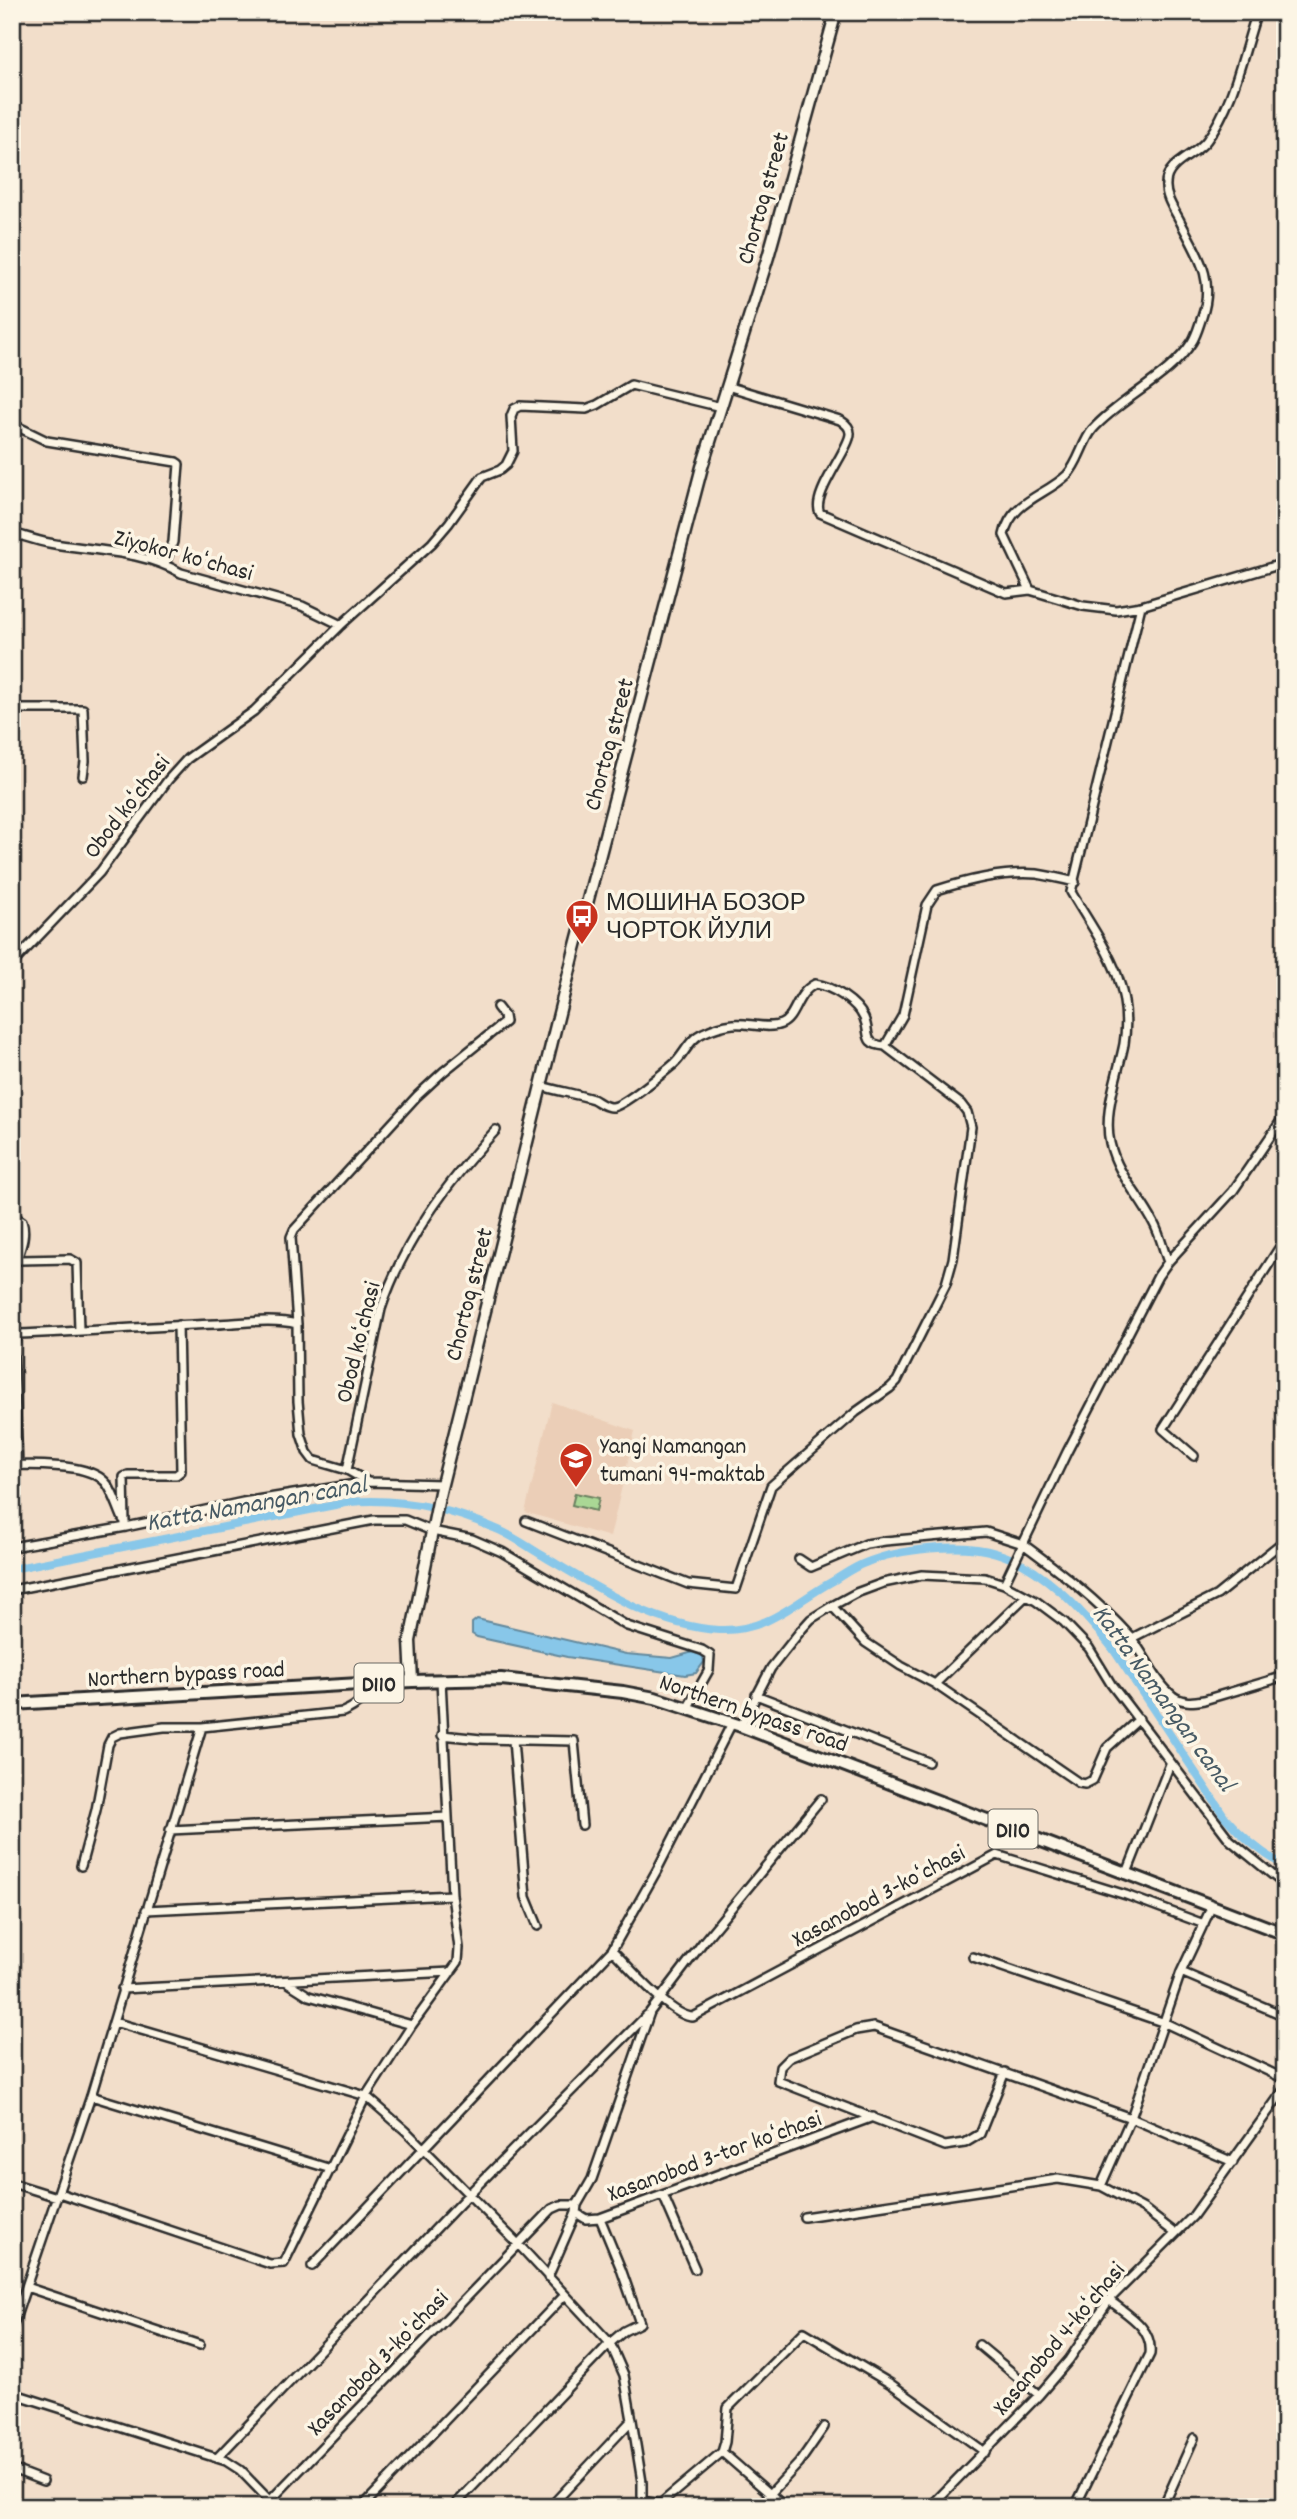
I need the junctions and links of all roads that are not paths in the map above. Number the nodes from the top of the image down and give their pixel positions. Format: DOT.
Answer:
graph roads {
  1 [pos="836,12"];
  2 [pos="1257,12"];
  3 [pos="727,386"];
  4 [pos="721,407"];
  5 [pos="12,424"];
  6 [pos="12,533"];
  7 [pos="1285,563"];
  8 [pos="165,564"];
  9 [pos="1030,590"];
  10 [pos="1141,606"];
  11 [pos="341,625"];
  12 [pos="12,709"];
  13 [pos="83,776"];
  14 [pos="1075,882"];
  15 [pos="12,964"];
  16 [pos="497,1007"];
  17 [pos="1285,1023"];
  18 [pos="885,1046"];
  19 [pos="1285,1048"];
  20 [pos="541,1086"];
  21 [pos="1285,1115"];
  22 [pos="496,1130"];
  23 [pos="12,1216"];
  24 [pos="1285,1239"];
  25 [pos="1168,1262"];
  26 [pos="297,1324"];
  27 [pos="178,1325"];
  28 [pos="79,1331"];
  29 [pos="13,1382"];
  30 [pos="1194,1456"];
  31 [pos="15,1465"];
  32 [pos="347,1470"];
  33 [pos="368,1482"];
  34 [pos="441,1488"];
  35 [pos="526,1521"];
  36 [pos="126,1526"];
  37 [pos="432,1529"];
  38 [pos="1285,1540"];
  39 [pos="12,1547"];
  40 [pos="1021,1547"];
  41 [pos="799,1559"];
  42 [pos="1005,1581"];
  43 [pos="12,1590"];
  44 [pos="1026,1596"];
  45 [pos="832,1606"];
  46 [pos="1132,1638"];
  47 [pos="1285,1676"];
  48 [pos="441,1680"];
  49 [pos="412,1681"];
  50 [pos="371,1684"];
  51 [pos="935,1684"];
  52 [pos="756,1695"];
  53 [pos="12,1704"];
  54 [pos="688,1707"];
  55 [pos="1139,1719"];
  56 [pos="736,1724"];
  57 [pos="202,1727"];
  58 [pos="442,1735"];
  59 [pos="513,1740"];
  60 [pos="928,1762"];
  61 [pos="1170,1764"];
  62 [pos="821,1799"];
  63 [pos="448,1817"];
  64 [pos="582,1825"];
  65 [pos="170,1830"];
  66 [pos="81,1866"];
  67 [pos="1127,1873"];
  68 [pos="1285,1885"];
  69 [pos="452,1895"];
  70 [pos="1212,1906"];
  71 [pos="146,1910"];
  72 [pos="1204,1924"];
  73 [pos="538,1926"];
  74 [pos="1285,1934"];
  75 [pos="612,1950"];
  76 [pos="973,1956"];
  77 [pos="451,1972"];
  78 [pos="1181,1972"];
  79 [pos="286,1982"];
  80 [pos="122,1989"];
  81 [pos="662,1999"];
  82 [pos="650,2012"];
  83 [pos="1285,2016"];
  84 [pos="114,2022"];
  85 [pos="1165,2023"];
  86 [pos="412,2025"];
  87 [pos="1005,2072"];
  88 [pos="1285,2079"];
  89 [pos="1285,2088"];
  90 [pos="91,2096"];
  91 [pos="366,2096"];
  92 [pos="873,2117"];
  93 [pos="1131,2118"];
  94 [pos="422,2149"];
  95 [pos="1233,2162"];
  96 [pos="331,2169"];
  97 [pos="12,2183"];
  98 [pos="1101,2186"];
  99 [pos="58,2195"];
  100 [pos="468,2195"];
  101 [pos="663,2195"];
  102 [pos="576,2209"];
  103 [pos="804,2217"];
  104 [pos="600,2218"];
  105 [pos="1175,2233"];
  106 [pos="519,2245"];
  107 [pos="312,2266"];
  108 [pos="695,2269"];
  109 [pos="548,2277"];
  110 [pos="26,2287"];
  111 [pos="565,2295"];
  112 [pos="1110,2300"];
  113 [pos="12,2328"];
  114 [pos="610,2343"];
  115 [pos="200,2345"];
  116 [pos="979,2346"];
  117 [pos="12,2393"];
  118 [pos="1039,2395"];
  119 [pos="632,2420"];
  120 [pos="824,2427"];
  121 [pos="1194,2438"];
  122 [pos="722,2452"];
  123 [pos="985,2452"];
  124 [pos="218,2458"];
  125 [pos="12,2469"];
  126 [pos="43,2481"];
  127 [pos="771,2493"];
  128 [pos="267,2504"];
  129 [pos="640,2504"];
  130 [pos="661,2505"];
  131 [pos="362,2507"];
  132 [pos="453,2507"];
  133 [pos="550,2507"];
  134 [pos="758,2507"];
  135 [pos="785,2507"];
  136 [pos="930,2507"];
  137 [pos="1075,2507"];
  138 [pos="1163,2507"];
  1 -- 3 [label="main road, Chortoq street"];
  2 -- 9 [label="street"];
  3 -- 4 [label="main road, Chortoq street"];
  3 -- 9 [label="street"];
  4 -- 11 [label="street, Obod koʻchasi"];
  4 -- 20 [label="main road, Chortoq street"];
  5 -- 8 [label="street"];
  6 -- 8 [label="street, Ziyokor koʻchasi"];
  7 -- 10 [label="street"];
  8 -- 11 [label="street, Ziyokor koʻchasi"];
  9 -- 10 [label="street"];
  10 -- 14 [label="street"];
  11 -- 15 [label="street, Obod koʻchasi"];
  12 -- 13 [label="street"];
  14 -- 18 [label="street"];
  14 -- 25 [label="street"];
  16 -- 26 [label="street, Obod koʻchasi"];
  17 -- 19 [label="street"];
  18 -- 20 [label="street"];
  18 -- 35 [label="street"];
  20 -- 34 [label="main road, Chortoq street"];
  21 -- 25 [label="street"];
  22 -- 32 [label="street, Obod koʻchasi"];
  23 -- 28 [label="street"];
  24 -- 30 [label="street"];
  25 -- 40 [label="street"];
  26 -- 27 [label="street"];
  26 -- 32 [label="street, Obod koʻchasi"];
  27 -- 28 [label="street"];
  27 -- 36 [label="street"];
  28 -- 29 [label="street"];
  29 -- 31 [label="street"];
  31 -- 36 [label="street"];
  32 -- 33 [label="street, Obod koʻchasi"];
  33 -- 34 [label="street"];
  33 -- 36 [label="street"];
  34 -- 37 [label="main road, Chortoq street"];
  36 -- 39 [label="street"];
  37 -- 43 [label="street"];
  37 -- 49 [label="main road, Chortoq street"];
  37 -- 54 [label="street"];
  38 -- 46 [label="street"];
  40 -- 41 [label="street"];
  40 -- 42 [label="street"];
  40 -- 46 [label="street"];
  42 -- 44 [label="street"];
  42 -- 45 [label="street"];
  44 -- 51 [label="street"];
  44 -- 55 [label="street"];
  45 -- 51 [label="street"];
  45 -- 52 [label="street"];
  46 -- 47 [label="street"];
  48 -- 49 [label="main road, Northern bypass road / D110"];
  48 -- 54 [label="main road, Northern bypass road / D110"];
  48 -- 58 [label="street"];
  49 -- 50 [label="main road, Northern bypass road / D110"];
  50 -- 53 [label="main road, Northern bypass road / D110"];
  50 -- 57 [label="street"];
  51 -- 55 [label="street"];
  52 -- 56 [label="street"];
  52 -- 60 [label="street"];
  54 -- 56 [label="main road, Northern bypass road / D110"];
  55 -- 61 [label="street"];
  56 -- 67 [label="main road, Northern bypass road / D110"];
  56 -- 75 [label="street"];
  57 -- 65 [label="street"];
  57 -- 66 [label="street"];
  58 -- 59 [label="street"];
  58 -- 63 [label="street"];
  59 -- 64 [label="street"];
  59 -- 73 [label="street"];
  61 -- 67 [label="street"];
  61 -- 68 [label="street"];
  62 -- 81 [label="street"];
  63 -- 65 [label="street"];
  63 -- 69 [label="street"];
  65 -- 71 [label="street"];
  67 -- 70 [label="main road, Northern bypass road / D110"];
  69 -- 71 [label="street"];
  69 -- 77 [label="street"];
  70 -- 72 [label="street"];
  70 -- 74 [label="main road, Northern bypass road / D110"];
  71 -- 80 [label="street"];
  72 -- 78 [label="street"];
  72 -- 81 [label="street, Xasanobod 3-koʻchasi"];
  75 -- 81 [label="street"];
  75 -- 94 [label="street"];
  76 -- 85 [label="street"];
  77 -- 79 [label="street"];
  77 -- 86 [label="street"];
  78 -- 83 [label="street"];
  78 -- 85 [label="street"];
  79 -- 80 [label="street"];
  79 -- 86 [label="street"];
  80 -- 84 [label="street"];
  81 -- 82 [label="street"];
  82 -- 100 [label="street"];
  82 -- 102 [label="street"];
  84 -- 90 [label="street"];
  84 -- 91 [label="street"];
  85 -- 88 [label="street"];
  85 -- 93 [label="street"];
  86 -- 91 [label="street"];
  87 -- 92 [label="street"];
  87 -- 92 [label="street"];
  87 -- 93 [label="street"];
  89 -- 95 [label="street, Xasanobod 4-koʻchasi"];
  90 -- 96 [label="street"];
  90 -- 99 [label="street"];
  91 -- 94 [label="street"];
  91 -- 96 [label="street"];
  92 -- 101 [label="street, Xasanobod 3-tor koʻchasi"];
  93 -- 95 [label="street"];
  93 -- 98 [label="street"];
  94 -- 100 [label="street"];
  94 -- 107 [label="street"];
  95 -- 105 [label="street, Xasanobod 4-koʻchasi"];
  96 -- 99 [label="street"];
  97 -- 99 [label="street"];
  98 -- 103 [label="street"];
  98 -- 105 [label="street"];
  99 -- 110 [label="street"];
  100 -- 106 [label="street"];
  100 -- 124 [label="street"];
  101 -- 104 [label="street, Xasanobod 3-tor koʻchasi"];
  101 -- 108 [label="street"];
  102 -- 104 [label="street, Xasanobod 3-tor koʻchasi"];
  102 -- 106 [label="street, Xasanobod 3-koʻchasi"];
  102 -- 109 [label="street"];
  104 -- 114 [label="street"];
  105 -- 112 [label="street, Xasanobod 4-koʻchasi"];
  106 -- 109 [label="street"];
  106 -- 128 [label="street, Xasanobod 3-koʻchasi"];
  109 -- 111 [label="street"];
  110 -- 113 [label="street"];
  110 -- 115 [label="street"];
  111 -- 114 [label="street"];
  111 -- 131 [label="street"];
  112 -- 118 [label="street, Xasanobod 4-koʻchasi"];
  112 -- 137 [label="street"];
  114 -- 119 [label="street"];
  114 -- 132 [label="street"];
  116 -- 118 [label="street"];
  117 -- 124 [label="street"];
  118 -- 123 [label="street, Xasanobod 4-koʻchasi"];
  119 -- 129 [label="street"];
  119 -- 133 [label="street"];
  120 -- 127 [label="street"];
  121 -- 138 [label="street"];
  122 -- 123 [label="street"];
  122 -- 127 [label="street"];
  122 -- 130 [label="street"];
  123 -- 136 [label="street, Xasanobod 4-koʻchasi"];
  124 -- 128 [label="street"];
  125 -- 126 [label="street"];
  127 -- 134 [label="street"];
  127 -- 135 [label="street"];
  129 -- 130 [label="street"];
}
